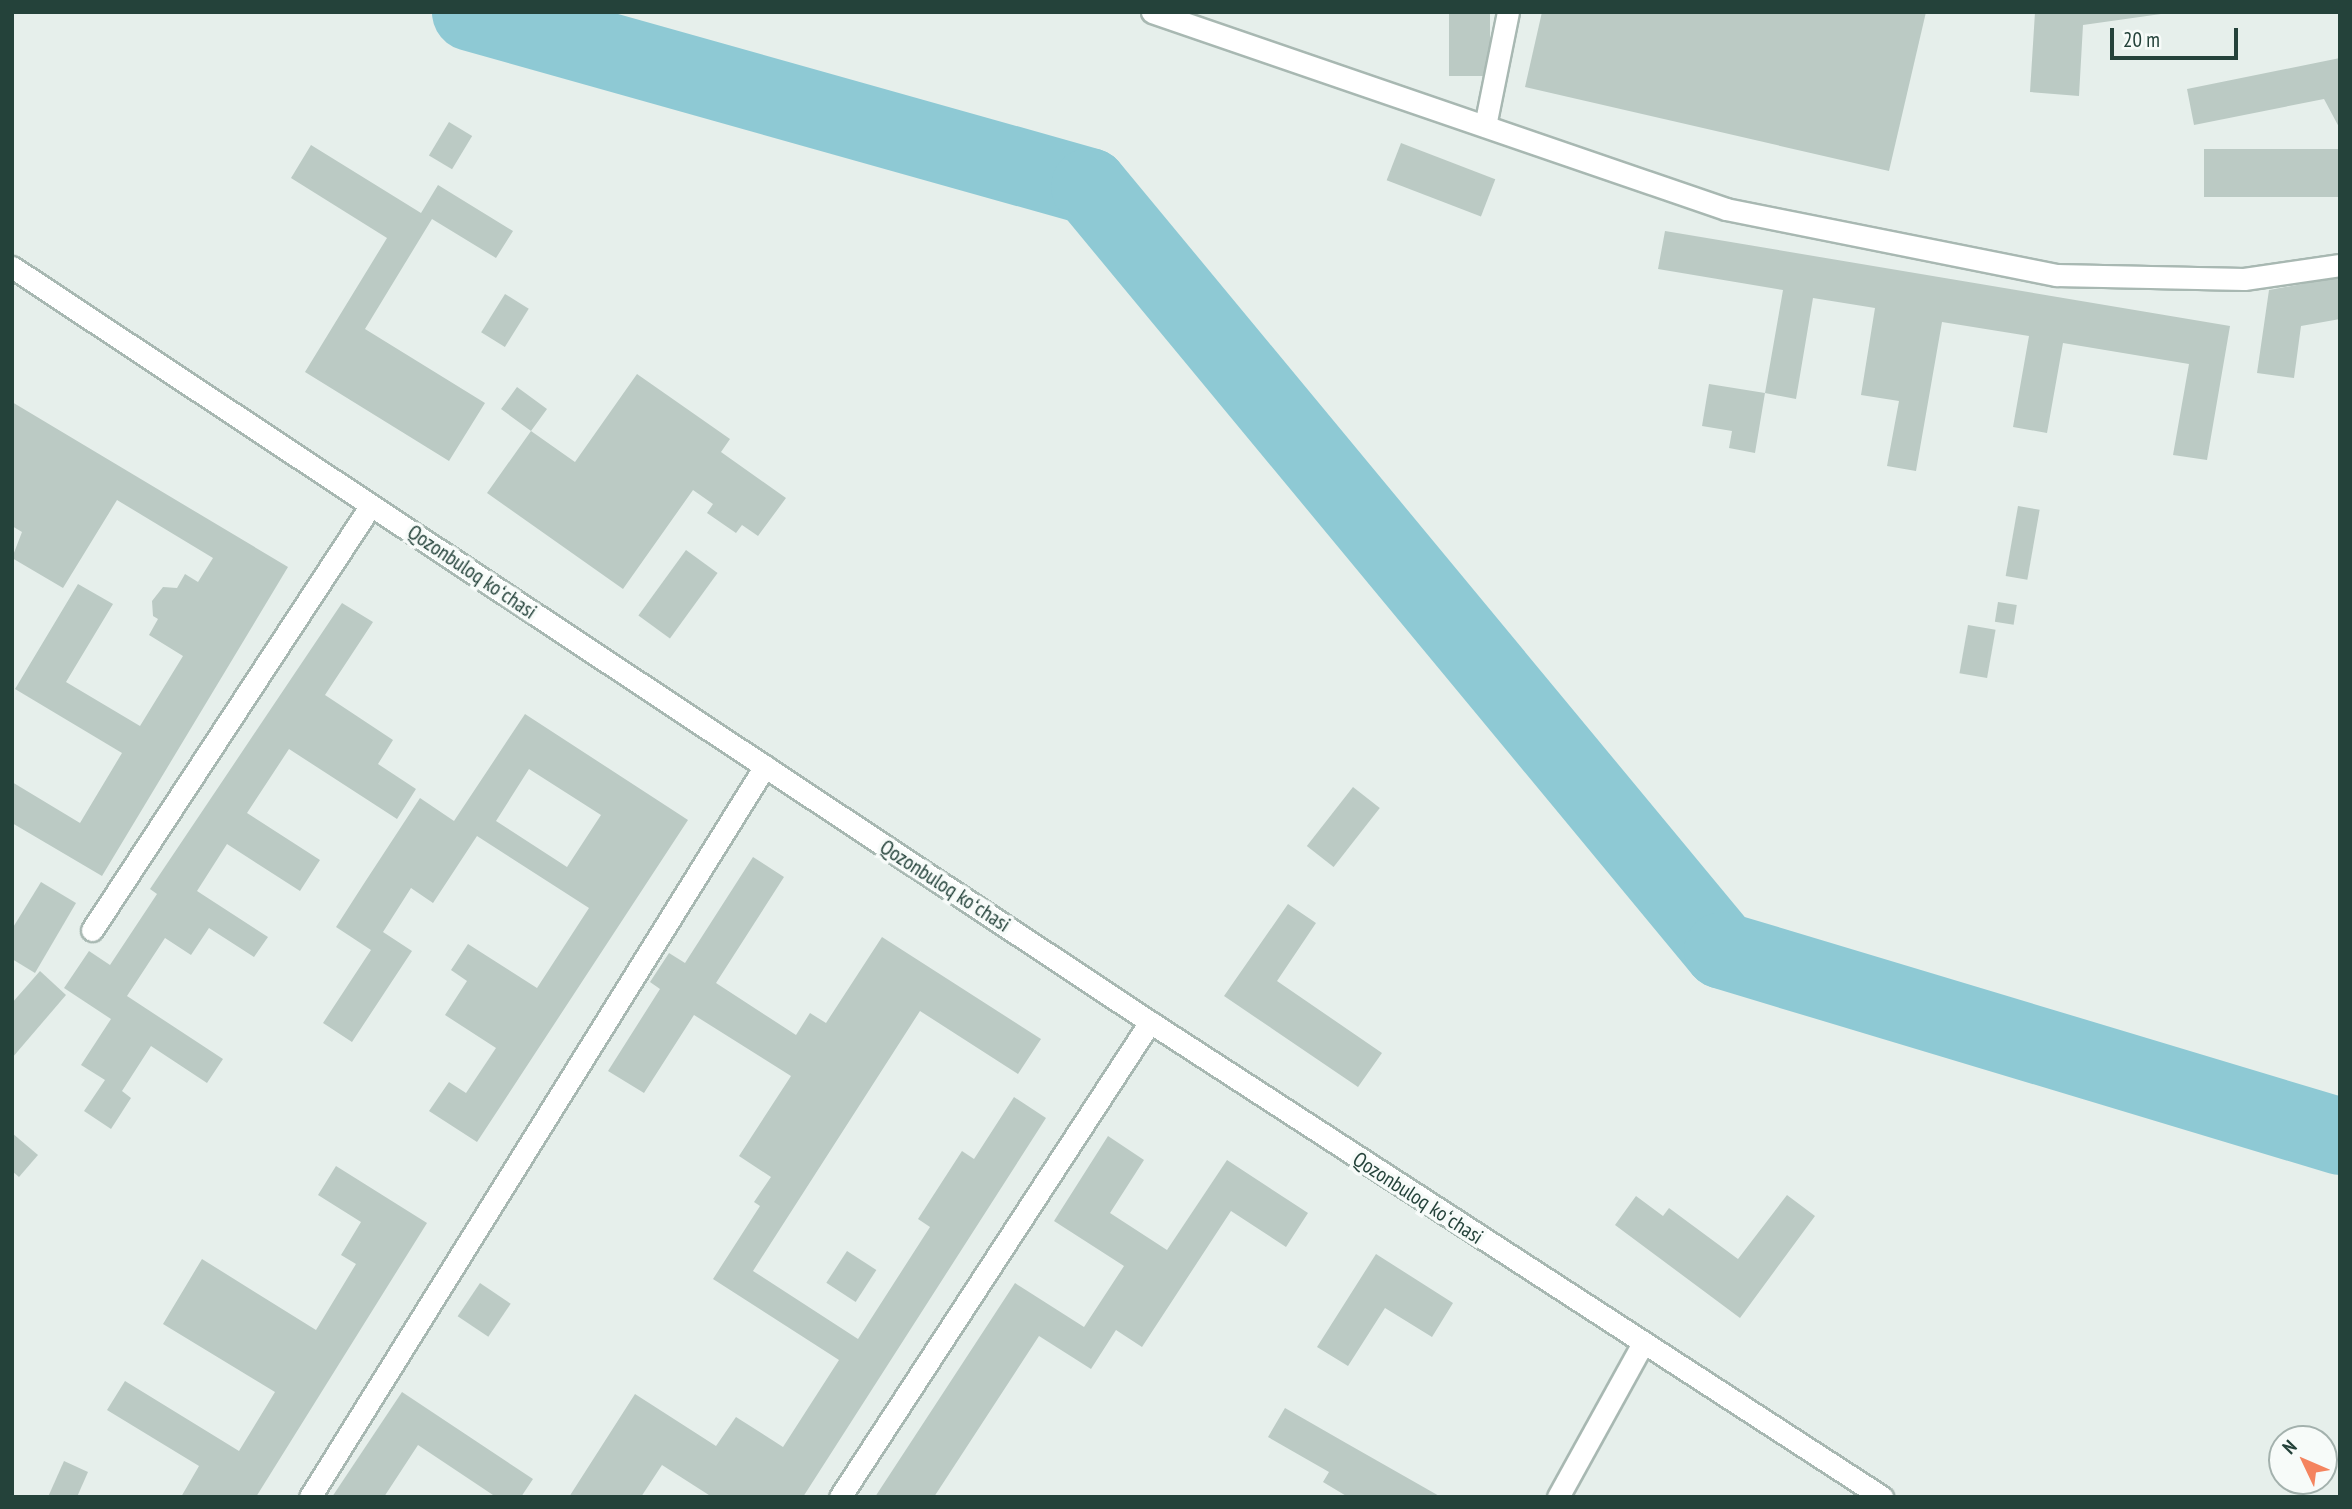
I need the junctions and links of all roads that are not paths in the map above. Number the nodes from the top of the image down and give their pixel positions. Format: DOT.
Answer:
graph roads {
  1 [pos="1152,12"];
  2 [pos="1508,12"];
  3 [pos="1485,127"];
  4 [pos="2340,265"];
  5 [pos="12,267"];
  6 [pos="371,505"];
  7 [pos="765,766"];
  8 [pos="92,930"];
  9 [pos="1150,1022"];
  10 [pos="1642,1345"];
  11 [pos="310,1497"];
  12 [pos="840,1497"];
  13 [pos="1558,1497"];
  14 [pos="1882,1497"];
  1 -- 3 [label="street"];
  2 -- 3 [label="street"];
  3 -- 4 [label="street"];
  5 -- 6 [label="street, Qozonbuloq koʻchasi"];
  6 -- 7 [label="street, Qozonbuloq koʻchasi"];
  6 -- 8 [label="street"];
  7 -- 9 [label="street, Qozonbuloq koʻchasi"];
  7 -- 11 [label="street"];
  9 -- 10 [label="street, Qozonbuloq koʻchasi"];
  9 -- 12 [label="street"];
  10 -- 13 [label="street"];
  10 -- 14 [label="street, Qozonbuloq koʻchasi"];
}
